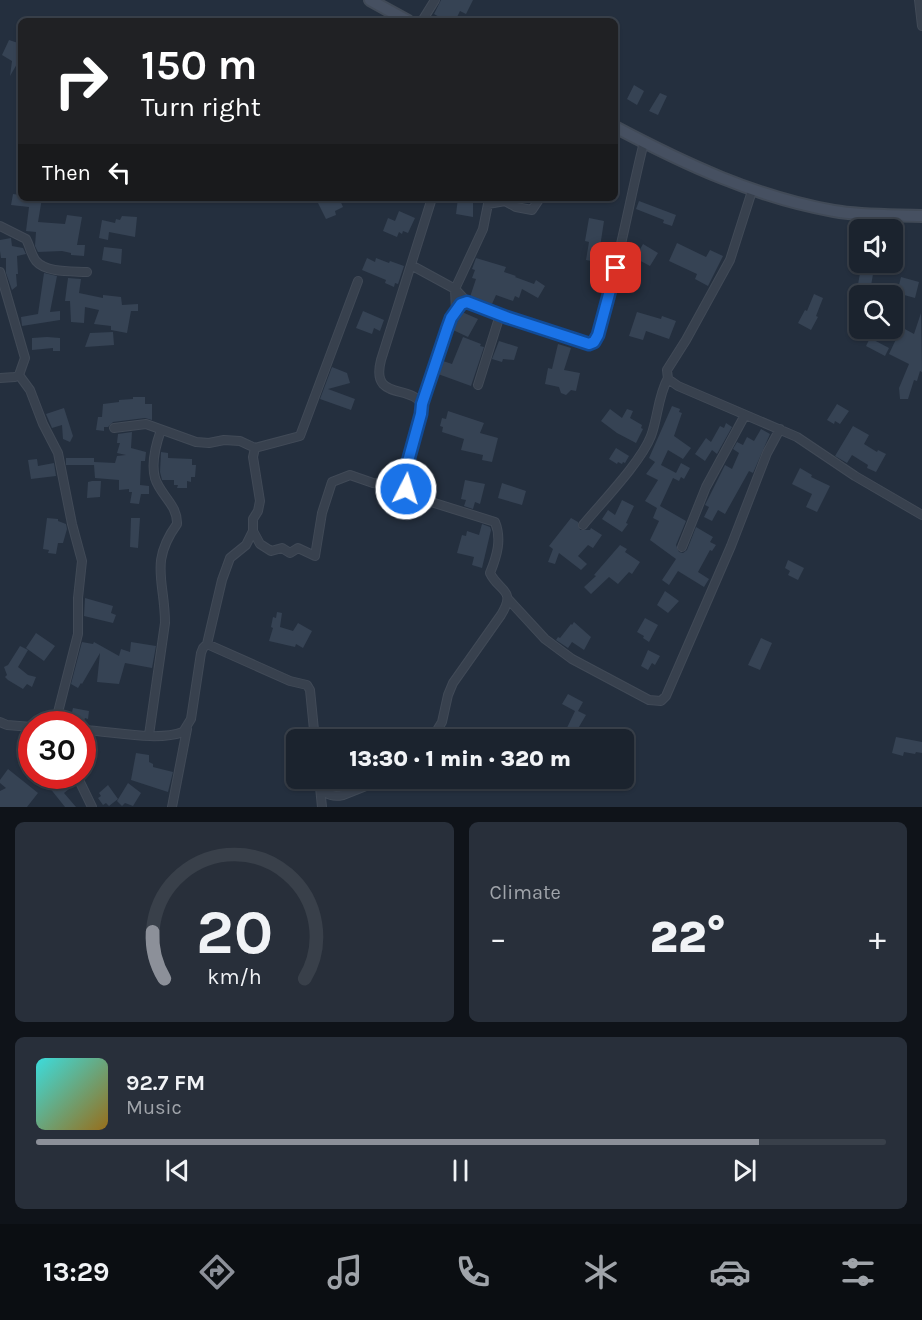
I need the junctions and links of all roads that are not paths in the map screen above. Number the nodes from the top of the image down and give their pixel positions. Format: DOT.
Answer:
graph roads {
  1 [pos="370,0"];
  2 [pos="435,0"];
  3 [pos="919,0"];
  4 [pos="403,18"];
  5 [pos="424,18"];
  6 [pos="922,26"];
  7 [pos="618,129"];
  8 [pos="644,142"];
  9 [pos="752,191"];
  10 [pos="431,201"];
  11 [pos="505,201"];
  12 [pos="505,201"];
  13 [pos="538,201"];
  14 [pos="922,216"];
  15 [pos="0,226"];
  16 [pos="411,265"];
  17 [pos="0,272"];
  18 [pos="87,272"];
  19 [pos="358,281"];
  20 [pos="455,289"];
  21 [pos="467,302"];
  22 [pos="456,311"];
  23 [pos="500,315"];
  24 [pos="19,375"];
  25 [pos="0,378"];
  26 [pos="668,378"];
  27 [pos="478,385"];
  28 [pos="422,404"];
  29 [pos="745,415"];
  30 [pos="114,428"];
  31 [pos="780,429"];
  32 [pos="161,430"];
  33 [pos="255,448"];
  34 [pos="405,487"];
  35 [pos="922,515"];
  36 [pos="583,525"];
  37 [pos="254,531"];
  38 [pos="682,547"];
  39 [pos="508,599"];
  40 [pos="207,644"];
  41 [pos="58,711"];
  42 [pos="0,722"];
  43 [pos="188,723"];
  44 [pos="18,726"];
  45 [pos="314,729"];
  46 [pos="438,729"];
  47 [pos="96,731"];
  48 [pos="149,735"];
  49 [pos="83,789"];
  50 [pos="320,789"];
  51 [pos="324,789"];
  52 [pos="356,789"];
  53 [pos="92,807"];
  54 [pos="172,807"];
  55 [pos="322,807"];
  1 -- 4 [label="street"];
  2 -- 5 [label="street"];
  3 -- 6 [label="street"];
  7 -- 8 [label="street"];
  8 -- 9 [label="street"];
  8 -- 23 [label="street"];
  9 -- 14 [label="street"];
  9 -- 26 [label="street"];
  10 -- 16 [label="street"];
  11 -- 20 [label="street"];
  12 -- 13 [label="street"];
  15 -- 18 [label="street"];
  16 -- 20 [label="street"];
  16 -- 28 [label="street"];
  17 -- 24 [label="street"];
  19 -- 33 [label="street"];
  20 -- 21 [label="street"];
  20 -- 22 [label="street"];
  21 -- 22 [label="street"];
  21 -- 23 [label="street"];
  22 -- 28 [label="street"];
  23 -- 27 [label="street"];
  24 -- 25 [label="street"];
  24 -- 41 [label="street"];
  26 -- 29 [label="street"];
  26 -- 36 [label="street"];
  28 -- 34 [label="street"];
  29 -- 31 [label="street"];
  29 -- 38 [label="street"];
  30 -- 32 [label="street"];
  31 -- 35 [label="street"];
  31 -- 39 [label="street"];
  32 -- 33 [label="street"];
  32 -- 48 [label="street"];
  33 -- 37 [label="street"];
  34 -- 37 [label="street"];
  34 -- 39 [label="street"];
  37 -- 40 [label="street"];
  39 -- 46 [label="street"];
  40 -- 43 [label="street"];
  40 -- 45 [label="street"];
  42 -- 44 [label="street"];
  43 -- 48 [label="street"];
  43 -- 54 [label="street"];
  47 -- 48 [label="street"];
  49 -- 53 [label="street"];
  50 -- 55 [label="street"];
  51 -- 52 [label="street"];
}
